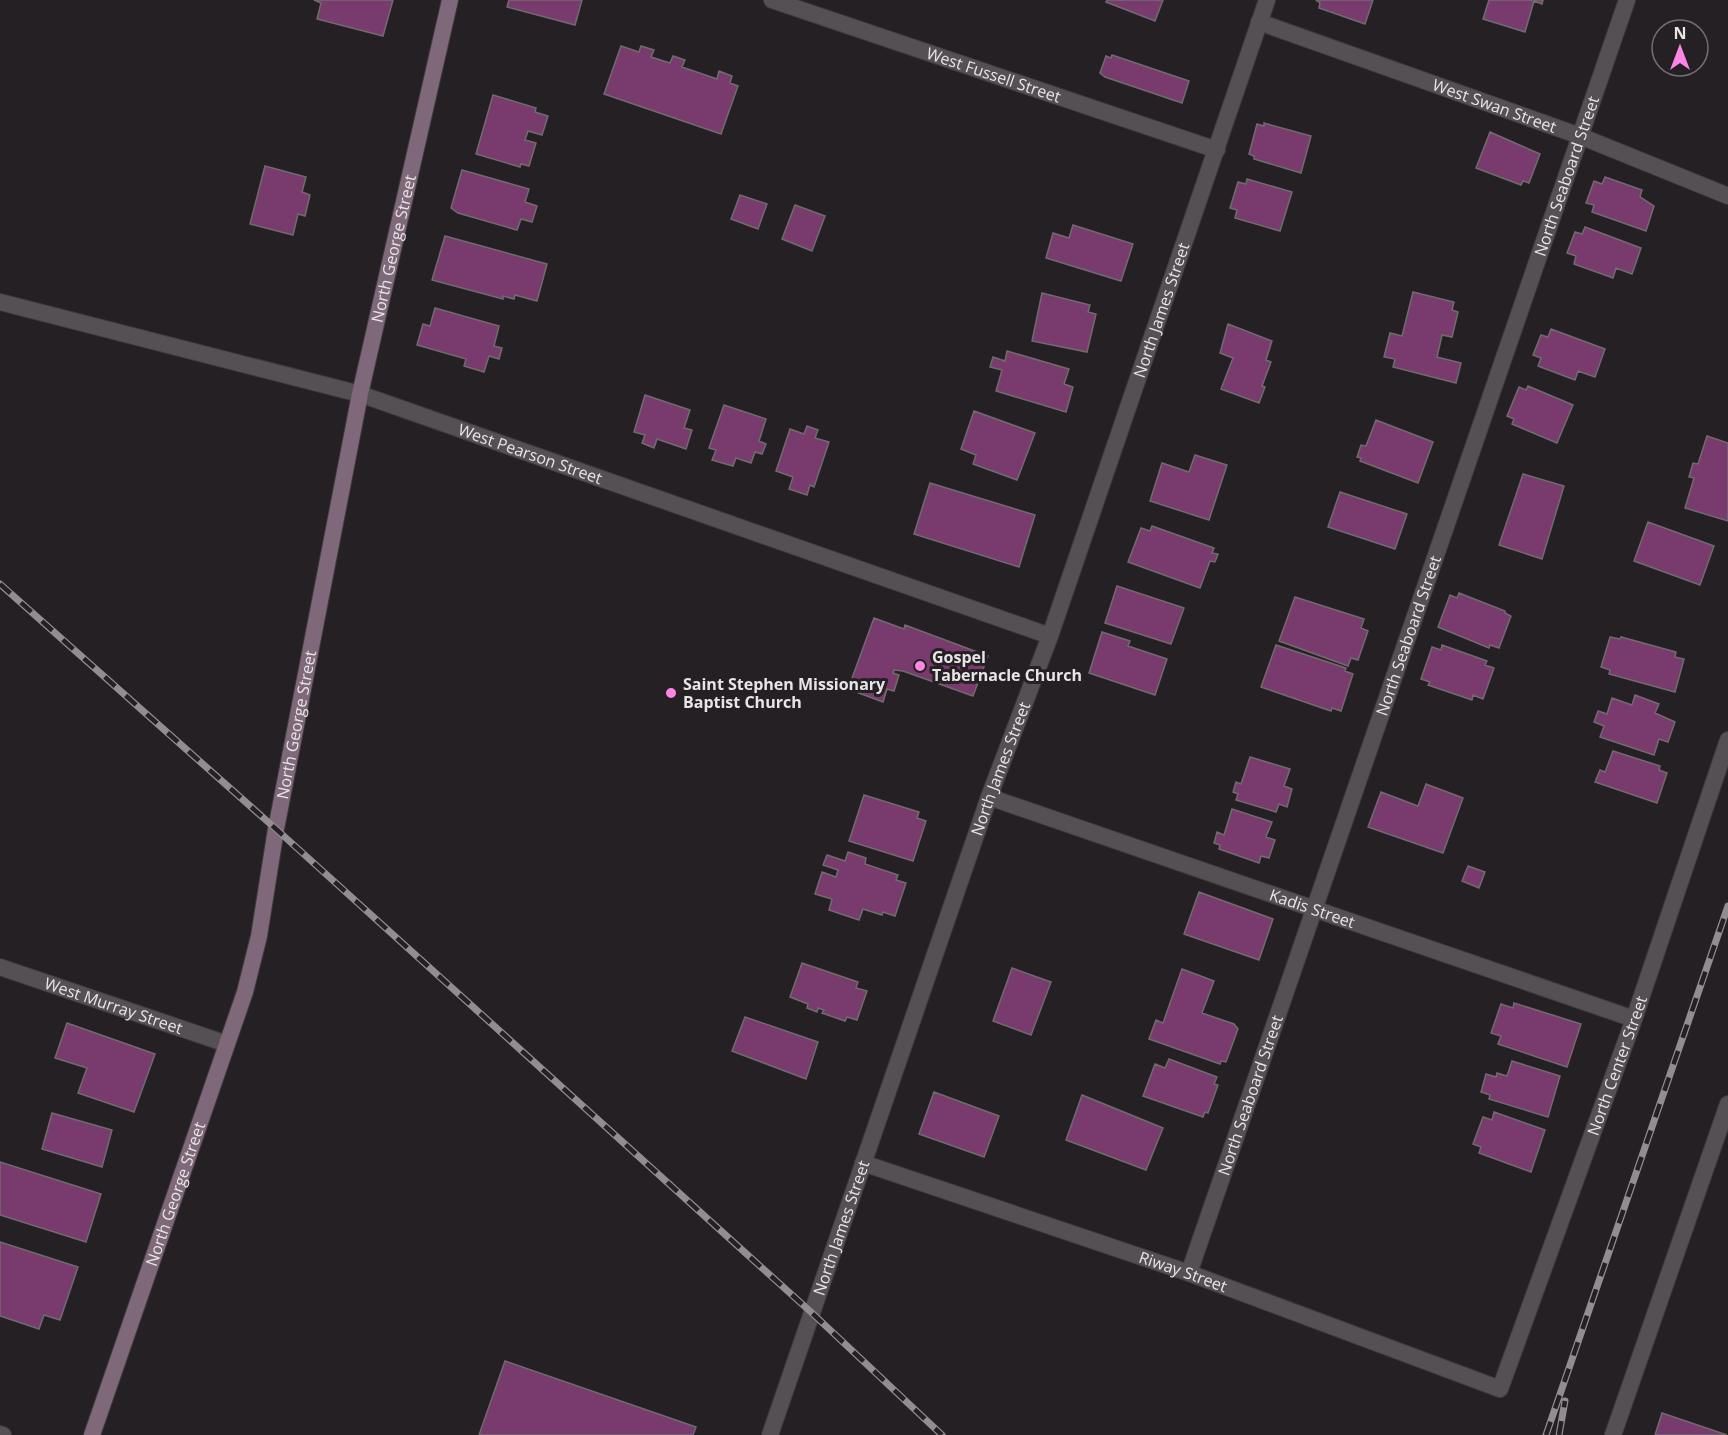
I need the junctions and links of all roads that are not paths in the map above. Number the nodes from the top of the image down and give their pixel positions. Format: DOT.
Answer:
graph roads {
  1 [pos="450,0"];
  2 [pos="772,0"];
  3 [pos="1267,0"];
  4 [pos="1627,0"];
  5 [pos="1259,22"];
  6 [pos="1580,136"];
  7 [pos="1217,150"];
  8 [pos="1728,196"];
  9 [pos="0,302"];
  10 [pos="360,394"];
  11 [pos="1050,636"];
  12 [pos="1728,740"];
  13 [pos="989,797"];
  14 [pos="1316,909"];
  15 [pos="0,967"];
  16 [pos="1634,1019"];
  17 [pos="227,1044"];
  18 [pos="1728,1104"];
  19 [pos="863,1163"];
  20 [pos="1189,1273"];
  21 [pos="1500,1389"];
  22 [pos="92,1435"];
  23 [pos="770,1435"];
  24 [pos="1613,1435"];
  1 -- 10 [label="main road, North George Street"];
  2 -- 7 [label="street, West Fussell Street"];
  3 -- 5 [label="street, North James Street"];
  4 -- 6 [label="street, North Seaboard Street"];
  5 -- 6 [label="street, West Swan Street"];
  5 -- 7 [label="street, North James Street"];
  6 -- 8 [label="street, West Swan Street"];
  6 -- 14 [label="street, North Seaboard Street"];
  7 -- 11 [label="street, North James Street"];
  9 -- 10 [label="street, West Pearson Street"];
  10 -- 11 [label="street, West Pearson Street"];
  10 -- 17 [label="main road, North George Street"];
  11 -- 13 [label="street, North James Street"];
  12 -- 16 [label="street, North Center Street"];
  13 -- 14 [label="street, Kadis Street"];
  13 -- 19 [label="street, North James Street"];
  14 -- 16 [label="street, Kadis Street"];
  14 -- 20 [label="street, North Seaboard Street"];
  15 -- 17 [label="street, West Murray Street"];
  16 -- 21 [label="street, North Center Street"];
  17 -- 22 [label="main road, North George Street"];
  18 -- 24 [label="street"];
  19 -- 20 [label="street, Riway Street"];
  19 -- 23 [label="street, North James Street"];
  20 -- 21 [label="street, Riway Street"];
}
